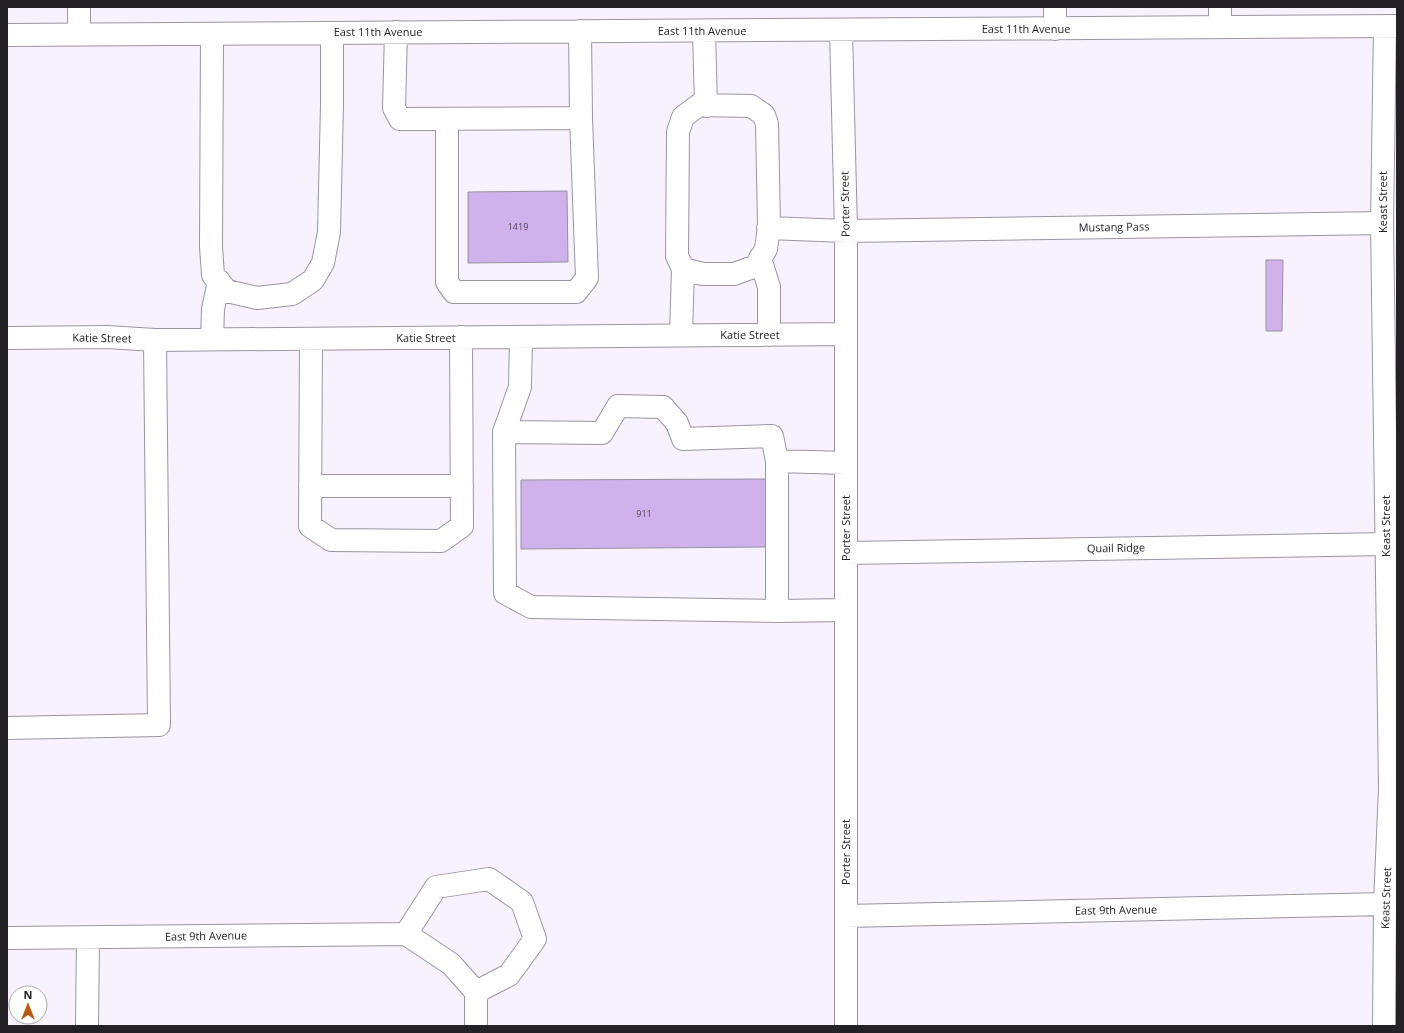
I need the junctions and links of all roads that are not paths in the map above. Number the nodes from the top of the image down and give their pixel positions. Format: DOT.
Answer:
graph roads {
  1 [pos="79,7"];
  2 [pos="1055,7"];
  3 [pos="1220,17"];
  4 [pos="1391,26"];
  5 [pos="1055,29"];
  6 [pos="840,30"];
  7 [pos="580,31"];
  8 [pos="704,31"];
  9 [pos="332,32"];
  10 [pos="396,32"];
  11 [pos="80,34"];
  12 [pos="212,34"];
  13 [pos="7,35"];
  14 [pos="706,106"];
  15 [pos="581,118"];
  16 [pos="447,119"];
  17 [pos="1382,223"];
  18 [pos="768,228"];
  19 [pos="846,231"];
  20 [pos="760,258"];
  21 [pos="683,269"];
  22 [pos="219,281"];
  23 [pos="846,334"];
  24 [pos="681,335"];
  25 [pos="769,335"];
  26 [pos="461,337"];
  27 [pos="521,337"];
  28 [pos="7,338"];
  29 [pos="311,338"];
  30 [pos="212,339"];
  31 [pos="1390,339"];
  32 [pos="155,340"];
  33 [pos="504,432"];
  34 [pos="777,461"];
  35 [pos="846,463"];
  36 [pos="310,486"];
  37 [pos="462,486"];
  38 [pos="1386,544"];
  39 [pos="846,552"];
  40 [pos="846,610"];
  41 [pos="777,611"];
  42 [pos="1392,616"];
  43 [pos="7,728"];
  44 [pos="1394,788"];
  45 [pos="1385,904"];
  46 [pos="846,916"];
  47 [pos="406,934"];
  48 [pos="7,938"];
  49 [pos="88,938"];
  50 [pos="476,992"];
  51 [pos="1388,1019"];
  52 [pos="87,1026"];
  53 [pos="476,1026"];
  54 [pos="846,1026"];
  1 -- 11 [label="street"];
  2 -- 5 [label="street"];
  3 -- 4 [label="street, East 11th Avenue"];
  3 -- 5 [label="street, East 11th Avenue"];
  4 -- 17 [label="street, Keast Street"];
  5 -- 6 [label="street, East 11th Avenue"];
  6 -- 8 [label="street, East 11th Avenue"];
  6 -- 19 [label="street, Porter Street"];
  7 -- 8 [label="street, East 11th Avenue"];
  7 -- 10 [label="street, East 11th Avenue"];
  7 -- 15 [label="street"];
  8 -- 14 [label="street"];
  9 -- 10 [label="street, East 11th Avenue"];
  9 -- 12 [label="street, East 11th Avenue"];
  9 -- 22 [label="street"];
  10 -- 16 [label="street"];
  11 -- 12 [label="street, East 11th Avenue"];
  11 -- 13 [label="street, East 11th Avenue"];
  12 -- 22 [label="street"];
  14 -- 18 [label="street"];
  14 -- 21 [label="street"];
  15 -- 16 [label="street"];
  15 -- 16 [label="street"];
  17 -- 19 [label="street, Mustang Pass"];
  17 -- 31 [label="street, Keast Street"];
  18 -- 19 [label="street, Mustang Pass"];
  18 -- 20 [label="street"];
  19 -- 23 [label="street, Porter Street"];
  20 -- 21 [label="street"];
  20 -- 25 [label="street"];
  21 -- 24 [label="street"];
  22 -- 30 [label="street"];
  23 -- 25 [label="street, Katie Street"];
  23 -- 35 [label="street, Porter Street"];
  24 -- 25 [label="street, Katie Street"];
  24 -- 27 [label="street, Katie Street"];
  26 -- 27 [label="street, Katie Street"];
  26 -- 29 [label="street, Katie Street"];
  26 -- 37 [label="street"];
  27 -- 33 [label="street"];
  28 -- 32 [label="street, Katie Street"];
  29 -- 30 [label="street, Katie Street"];
  29 -- 36 [label="street"];
  30 -- 32 [label="street, Katie Street"];
  31 -- 38 [label="street, Keast Street"];
  32 -- 43 [label="street"];
  33 -- 34 [label="street"];
  33 -- 41 [label="street"];
  34 -- 35 [label="street"];
  34 -- 41 [label="street"];
  35 -- 39 [label="street, Porter Street"];
  36 -- 37 [label="street"];
  36 -- 37 [label="street"];
  38 -- 39 [label="street, Quail Ridge"];
  38 -- 42 [label="street, Keast Street"];
  39 -- 40 [label="street, Porter Street"];
  40 -- 41 [label="street"];
  40 -- 46 [label="street, Porter Street"];
  42 -- 44 [label="street, Keast Street"];
  44 -- 45 [label="street, Keast Street"];
  45 -- 46 [label="street, East 9th Avenue"];
  45 -- 51 [label="street, Keast Street"];
  46 -- 54 [label="street, Porter Street"];
  47 -- 49 [label="street, East 9th Avenue"];
  47 -- 50 [label="street"];
  47 -- 50 [label="street"];
  48 -- 49 [label="street, East 9th Avenue"];
  49 -- 52 [label="street"];
  50 -- 53 [label="street"];
}
